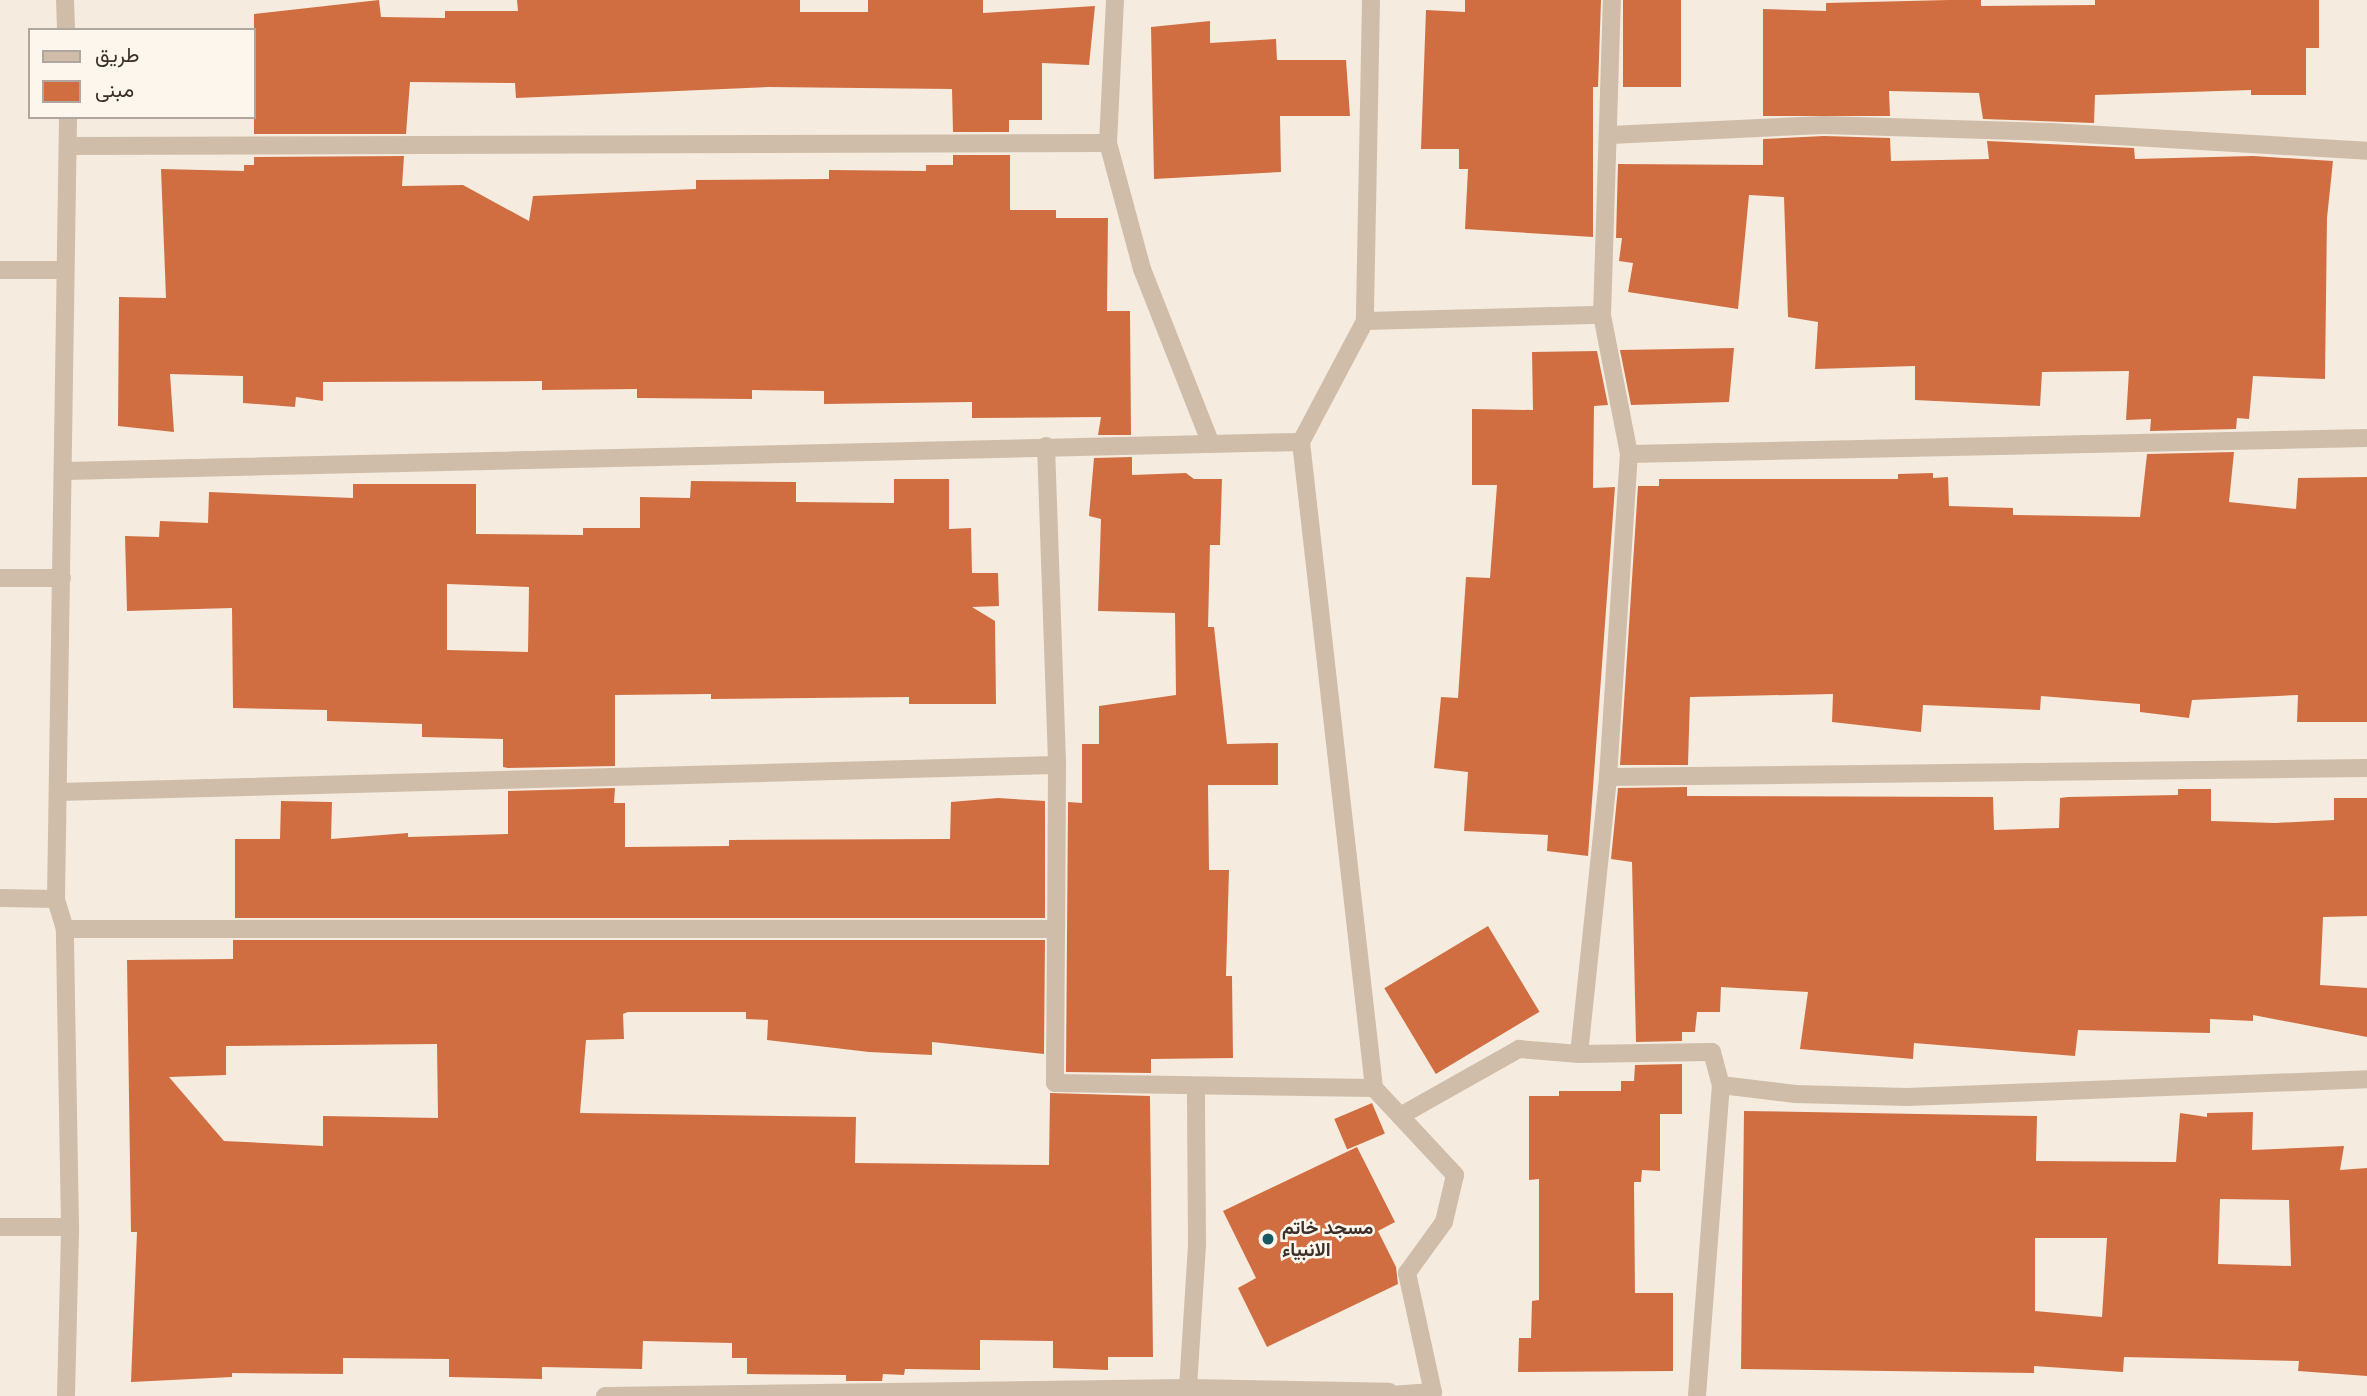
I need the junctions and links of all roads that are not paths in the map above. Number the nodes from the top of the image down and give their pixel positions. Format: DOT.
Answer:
graph roads {
  1 [pos="65,0"];
  2 [pos="1115,0"];
  3 [pos="1370,0"];
  4 [pos="1612,0"];
  5 [pos="66,28"];
  6 [pos="68,119"];
  7 [pos="1610,135"];
  8 [pos="1108,143"];
  9 [pos="68,146"];
  10 [pos="2367,151"];
  11 [pos="0,270"];
  12 [pos="65,270"];
  13 [pos="1602,315"];
  14 [pos="1365,321"];
  15 [pos="2367,438"];
  16 [pos="1210,442"];
  17 [pos="1301,442"];
  18 [pos="1046,446"];
  19 [pos="1629,454"];
  20 [pos="66,471"];
  21 [pos="0,578"];
  22 [pos="62,578"];
  23 [pos="1057,765"];
  24 [pos="2367,768"];
  25 [pos="1608,777"];
  26 [pos="58,792"];
  27 [pos="0,898"];
  28 [pos="57,899"];
  29 [pos="65,929"];
  30 [pos="1056,929"];
  31 [pos="1579,1054"];
  32 [pos="2367,1079"];
  33 [pos="1721,1085"];
  34 [pos="1196,1087"];
  35 [pos="1374,1088"];
  36 [pos="1400,1116"];
  37 [pos="0,1227"];
  38 [pos="70,1227"];
  39 [pos="1188,1388"];
  40 [pos="1214,1393"];
  41 [pos="1439,1394"];
  42 [pos="66,1396"];
  43 [pos="605,1396"];
  44 [pos="1376,1396"];
  45 [pos="1697,1396"];
  1 -- 5 [label="street"];
  2 -- 8 [label="street"];
  3 -- 14 [label="street"];
  4 -- 7 [label="street"];
  6 -- 9 [label="street"];
  7 -- 10 [label="street"];
  7 -- 13 [label="street"];
  8 -- 9 [label="street"];
  8 -- 16 [label="street"];
  9 -- 12 [label="street"];
  11 -- 12 [label="street"];
  12 -- 20 [label="street"];
  13 -- 14 [label="street"];
  13 -- 19 [label="street"];
  14 -- 17 [label="street"];
  15 -- 19 [label="street"];
  16 -- 17 [label="street"];
  16 -- 18 [label="street"];
  17 -- 35 [label="street"];
  18 -- 20 [label="street"];
  18 -- 23 [label="street"];
  19 -- 25 [label="street"];
  20 -- 22 [label="street"];
  21 -- 22 [label="street"];
  22 -- 26 [label="street"];
  23 -- 26 [label="street"];
  23 -- 30 [label="street"];
  24 -- 25 [label="street"];
  25 -- 31 [label="street"];
  26 -- 28 [label="street"];
  27 -- 28 [label="street"];
  28 -- 29 [label="street"];
  29 -- 30 [label="street"];
  29 -- 38 [label="street"];
  30 -- 34 [label="street"];
  31 -- 33 [label="street"];
  31 -- 36 [label="street"];
  32 -- 33 [label="street"];
  33 -- 45 [label="street"];
  34 -- 35 [label="street"];
  34 -- 39 [label="street"];
  35 -- 36 [label="street"];
  36 -- 41 [label="street"];
  37 -- 38 [label="street"];
  38 -- 42 [label="street"];
  39 -- 40 [label="street"];
  39 -- 43 [label="street"];
  40 -- 41 [label="street"];
  41 -- 44 [label="street"];
}
